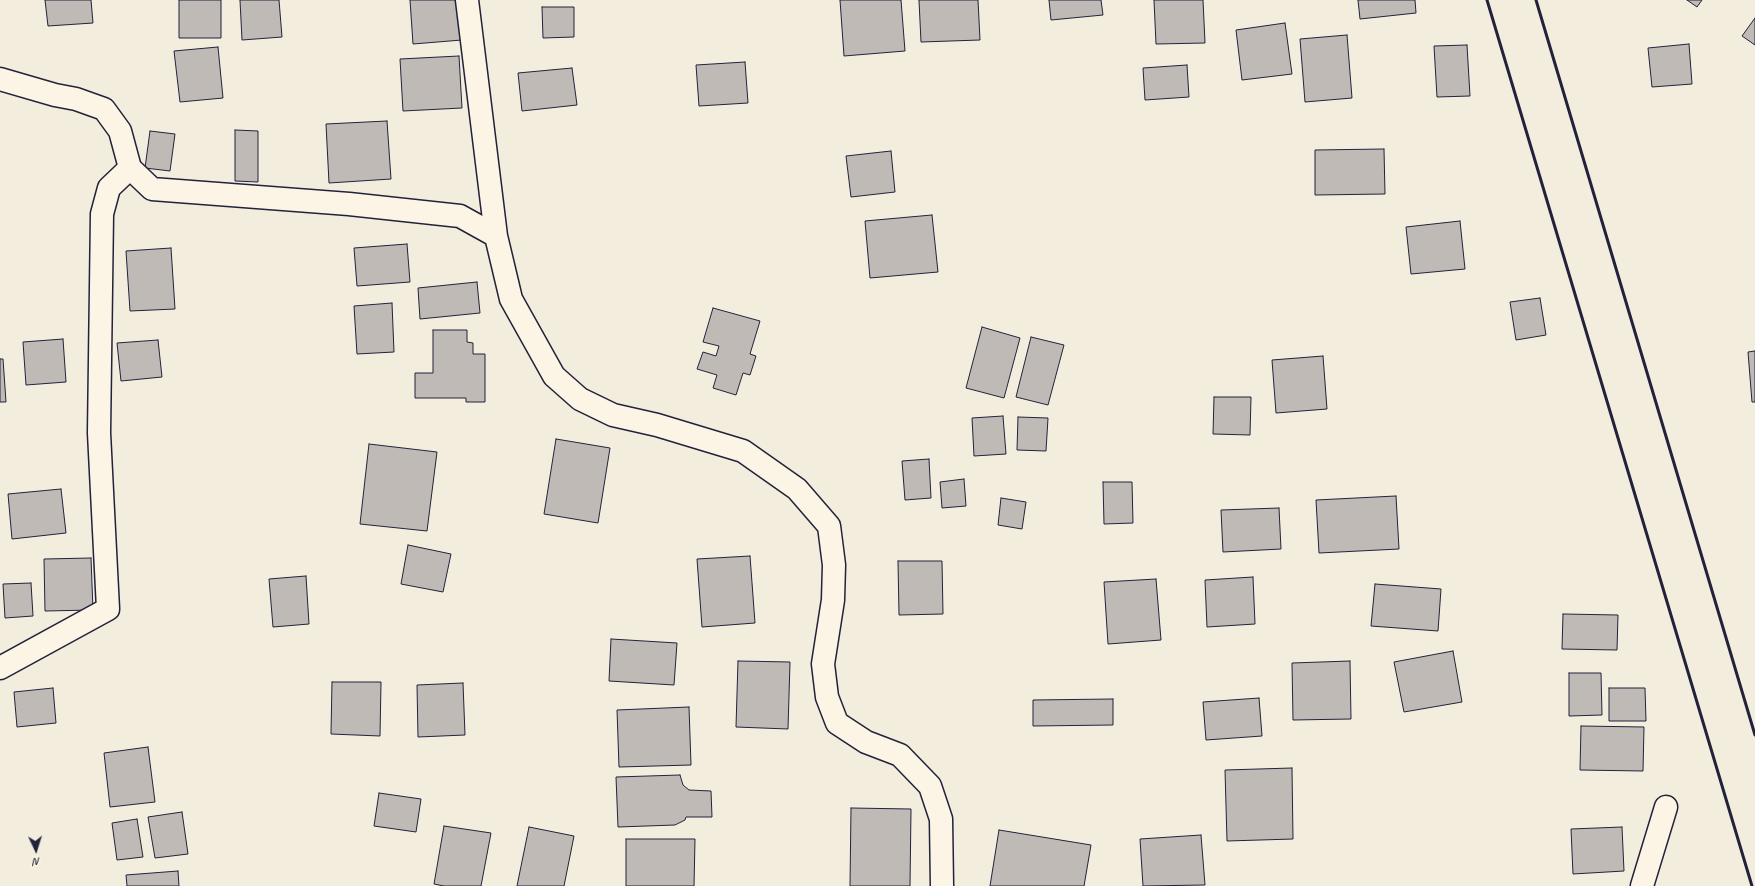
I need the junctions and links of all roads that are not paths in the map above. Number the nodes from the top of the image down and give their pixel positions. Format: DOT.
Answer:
graph roads {
  1 [pos="467,0"];
  2 [pos="0,79"];
  3 [pos="130,168"];
  4 [pos="496,236"];
  5 [pos="0,668"];
  6 [pos="1666,807"];
  7 [pos="942,886"];
  8 [pos="1642,886"];
  1 -- 4 [label="street"];
  2 -- 3 [label="street"];
  3 -- 4 [label="street"];
  3 -- 5 [label="street"];
  4 -- 7 [label="street"];
  6 -- 8 [label="street"];
}
